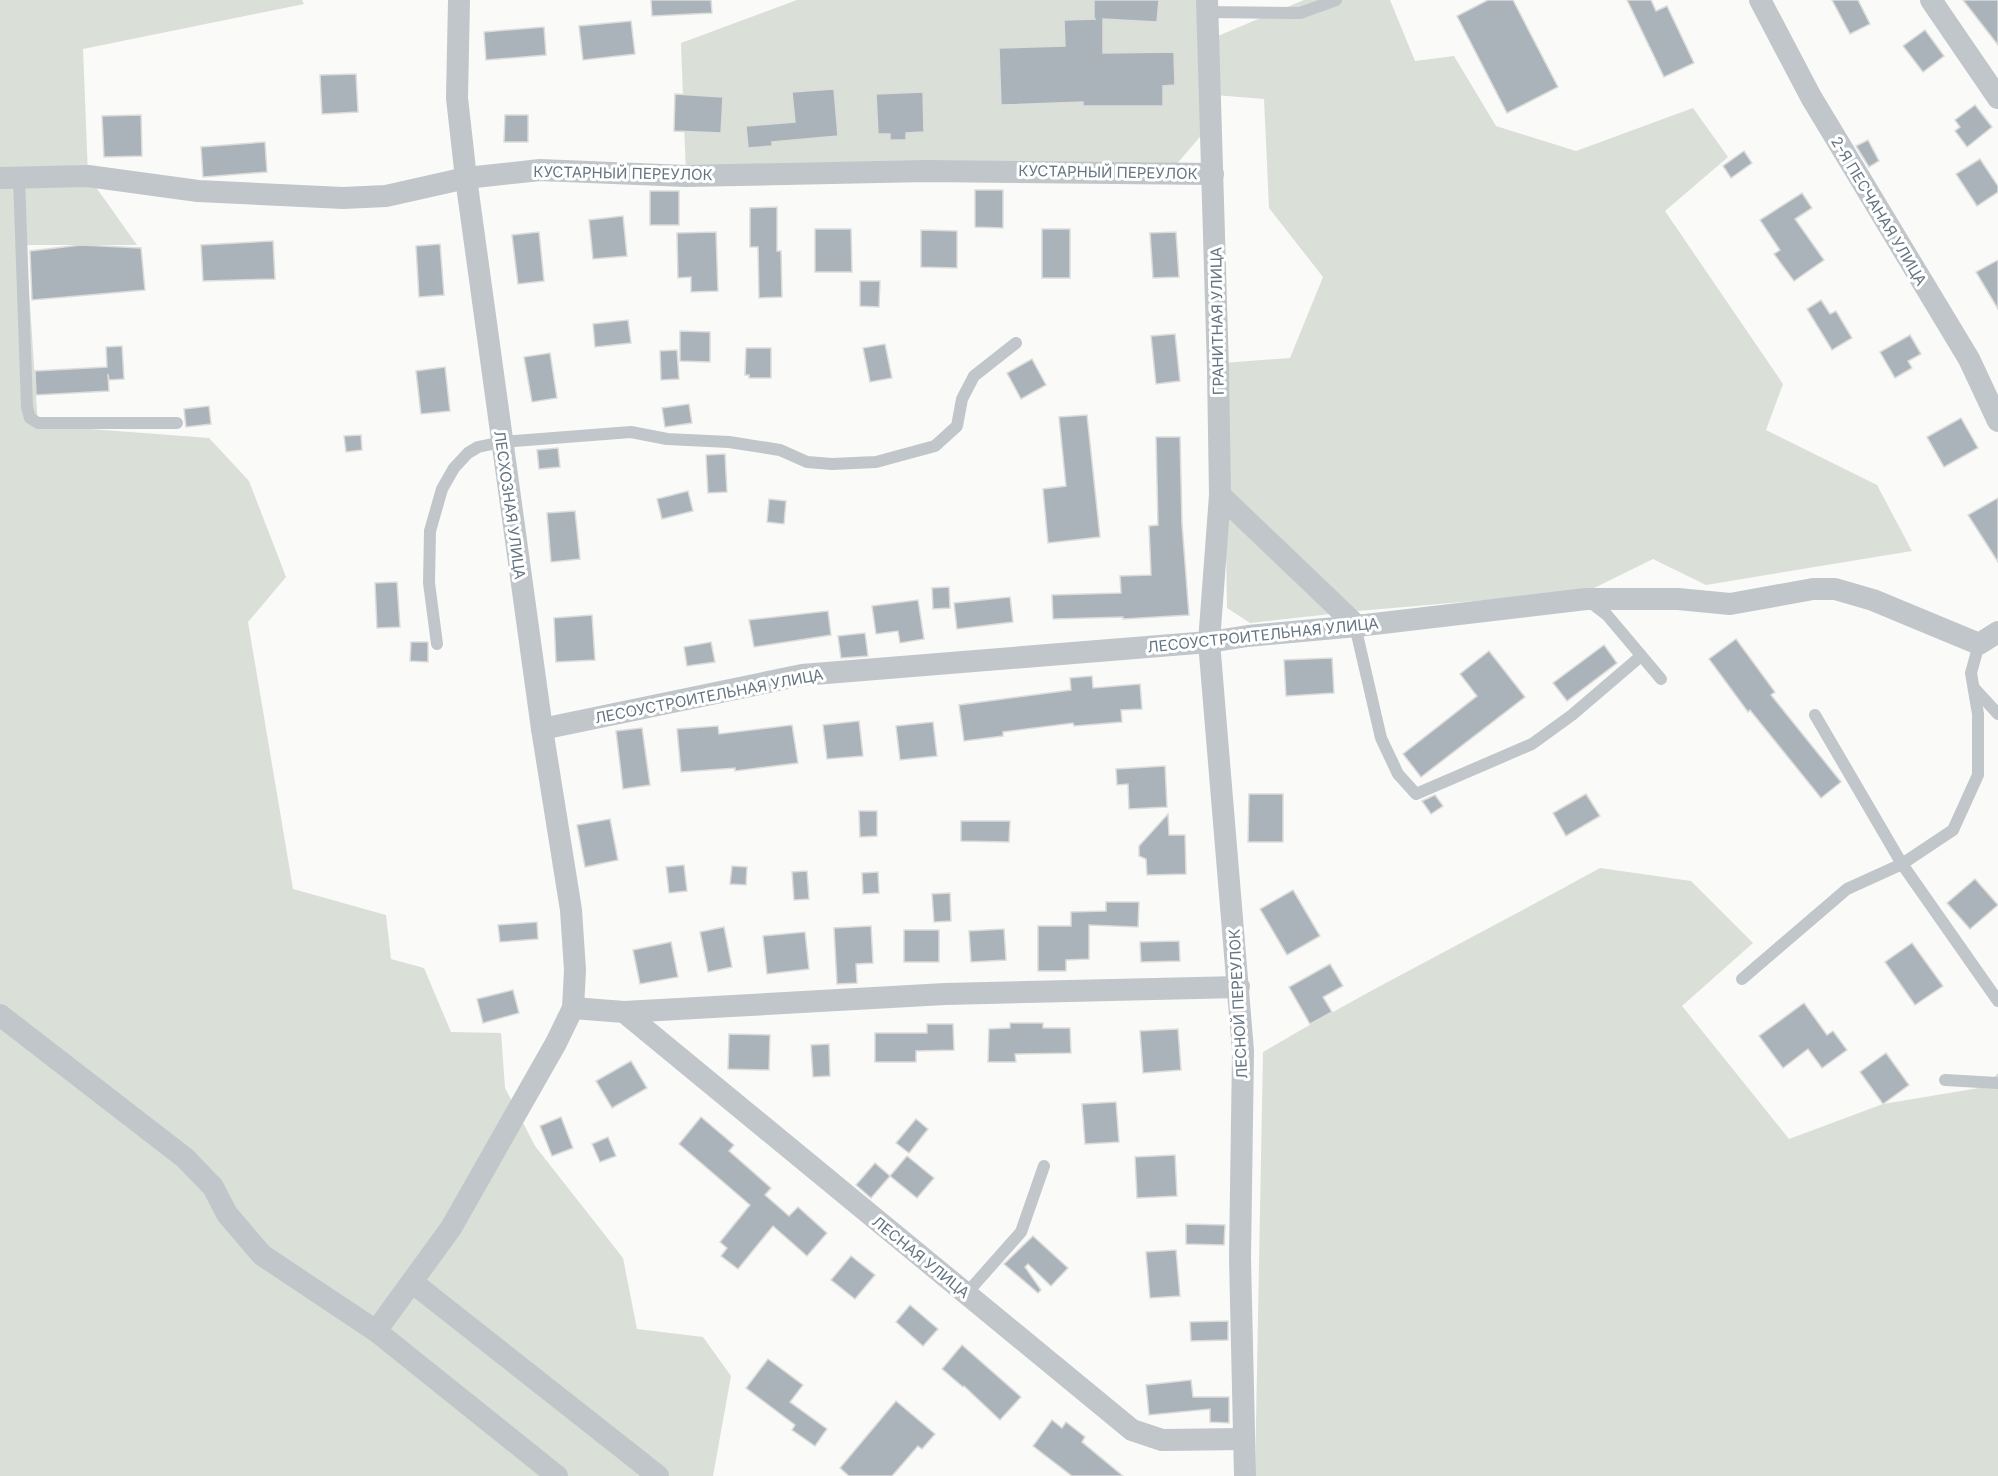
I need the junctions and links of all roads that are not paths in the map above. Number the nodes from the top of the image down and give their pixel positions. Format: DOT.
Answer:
graph roads {
  1 [pos="459,0"];
  2 [pos="1336,0"];
  3 [pos="1760,0"];
  4 [pos="1931,0"];
  5 [pos="1207,6"];
  6 [pos="1998,98"];
  7 [pos="1213,174"];
  8 [pos="10,177"];
  9 [pos="466,178"];
  10 [pos="1016,343"];
  11 [pos="1998,421"];
  12 [pos="177,423"];
  13 [pos="502,442"];
  14 [pos="1220,495"];
  15 [pos="1586,600"];
  16 [pos="1357,628"];
  17 [pos="1988,638"];
  18 [pos="1209,642"];
  19 [pos="437,644"];
  20 [pos="1641,656"];
  21 [pos="1661,679"];
  22 [pos="1974,687"];
  23 [pos="1998,714"];
  24 [pos="1815,715"];
  25 [pos="542,729"];
  26 [pos="1902,864"];
  27 [pos="1742,979"];
  28 [pos="1239,987"];
  29 [pos="1998,1001"];
  30 [pos="573,1008"];
  31 [pos="624,1012"];
  32 [pos="0,1016"];
  33 [pos="1945,1080"];
  34 [pos="1998,1083"];
  35 [pos="1044,1166"];
  36 [pos="412,1282"];
  37 [pos="966,1294"];
  38 [pos="376,1331"];
  39 [pos="1244,1439"];
  40 [pos="557,1476"];
  41 [pos="658,1476"];
  42 [pos="1245,1476"];
  1 -- 9 [label="street, ЛЕСХОЗНАЯ УЛИЦА"];
  2 -- 5 [label="lane"];
  3 -- 11 [label="street, 2-Я ПЕСЧАНАЯ УЛИЦА"];
  4 -- 6 [label="street"];
  5 -- 7 [label="street, ГРАНИТНАЯ УЛИЦА"];
  7 -- 9 [label="street, КУСТАРНЫЙ ПЕРЕУЛОК"];
  7 -- 14 [label="street, ГРАНИТНАЯ УЛИЦА"];
  8 -- 9 [label="street, КУСТАРНЫЙ ПЕРЕУЛОК"];
  8 -- 12 [label="lane"];
  9 -- 13 [label="street, ЛЕСХОЗНАЯ УЛИЦА"];
  10 -- 13 [label="lane"];
  13 -- 19 [label="lane"];
  13 -- 25 [label="street, ЛЕСХОЗНАЯ УЛИЦА"];
  14 -- 16 [label="street"];
  14 -- 18 [label="street, ГРАНИТНАЯ УЛИЦА"];
  15 -- 16 [label="street, ЛЕСОУСТРОИТЕЛЬНАЯ УЛИЦА"];
  15 -- 17 [label="street, ЛЕСОУСТРОИТЕЛЬНАЯ УЛИЦА"];
  15 -- 20 [label="lane"];
  16 -- 18 [label="street, ЛЕСОУСТРОИТЕЛЬНАЯ УЛИЦА"];
  16 -- 20 [label="lane"];
  17 -- 22 [label="lane"];
  18 -- 25 [label="street, ЛЕСОУСТРОИТЕЛЬНАЯ УЛИЦА"];
  18 -- 28 [label="street, ЛЕСНОЙ ПЕРЕУЛОК"];
  20 -- 21 [label="lane"];
  22 -- 23 [label="lane"];
  22 -- 26 [label="lane"];
  24 -- 26 [label="lane"];
  25 -- 30 [label="street, ЛЕСХОЗНАЯ УЛИЦА"];
  26 -- 27 [label="lane"];
  26 -- 29 [label="lane"];
  28 -- 31 [label="street"];
  28 -- 39 [label="street, ЛЕСНОЙ ПЕРЕУЛОК"];
  30 -- 31 [label="street"];
  30 -- 36 [label="street"];
  31 -- 37 [label="street, ЛЕСНАЯ УЛИЦА"];
  32 -- 38 [label="street"];
  33 -- 34 [label="lane"];
  35 -- 37 [label="lane"];
  36 -- 38 [label="street"];
  36 -- 41 [label="street"];
  37 -- 39 [label="street, ЛЕСНАЯ УЛИЦА"];
  38 -- 40 [label="street"];
  39 -- 42 [label="street, ЛЕСНОЙ ПЕРЕУЛОК"];
}
